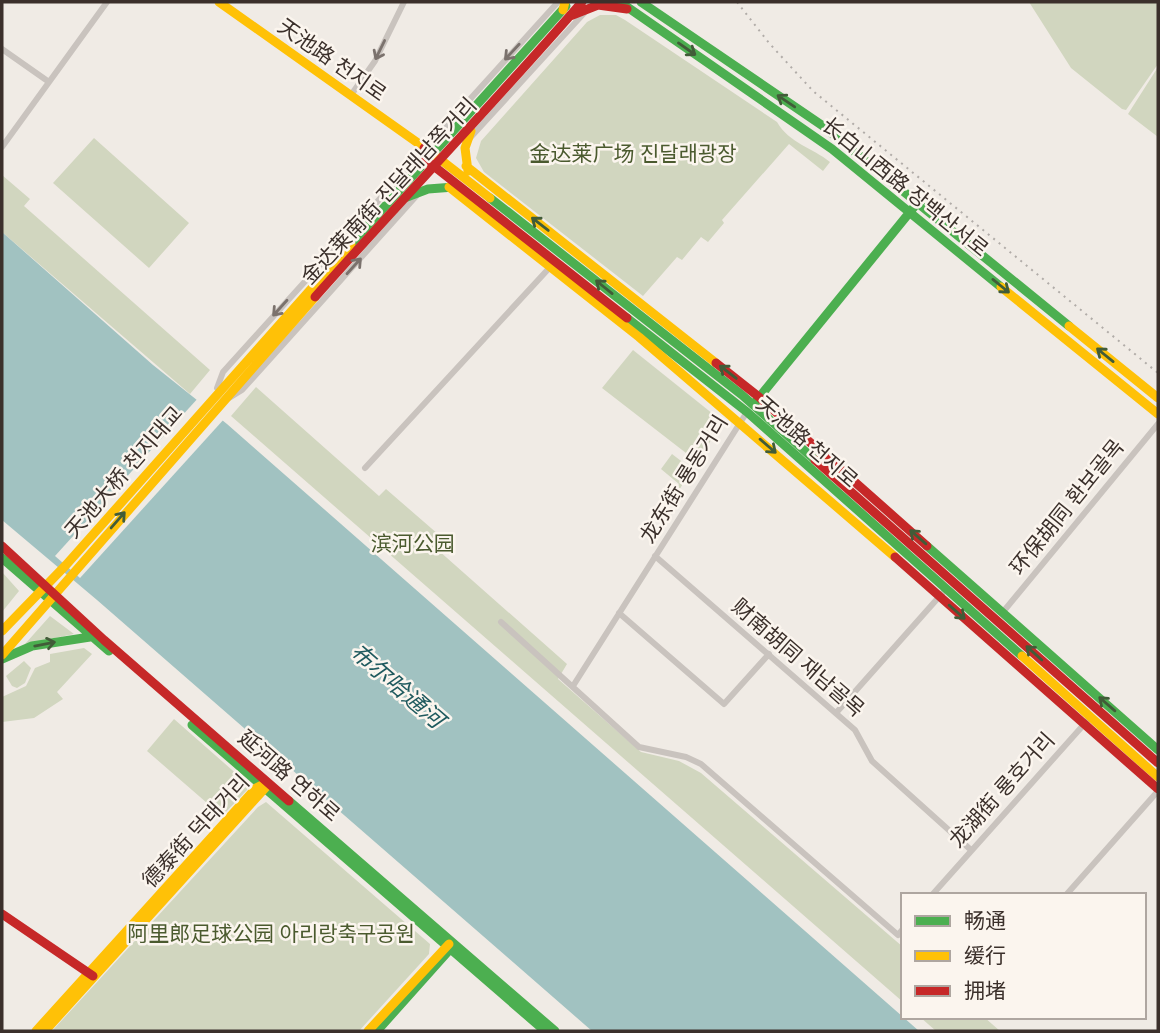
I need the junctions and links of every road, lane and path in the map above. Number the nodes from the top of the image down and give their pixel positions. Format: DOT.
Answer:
graph roads {
  1 [pos="107,2"];
  2 [pos="219,2"];
  3 [pos="404,2"];
  4 [pos="620,2"];
  5 [pos="585,4"];
  6 [pos="636,4"];
  7 [pos="565,6"];
  8 [pos="2,48"];
  9 [pos="49,82"];
  10 [pos="351,95"];
  11 [pos="474,126"];
  12 [pos="467,142"];
  13 [pos="2,147"];
  14 [pos="431,157"];
  15 [pos="467,166"];
  16 [pos="449,187"];
  17 [pos="460,187"];
  18 [pos="421,191"];
  19 [pos="483,193"];
  20 [pos="402,199"];
  21 [pos="918,202"];
  22 [pos="910,212"];
  23 [pos="557,261"];
  24 [pos="651,312"];
  25 [pos="657,330"];
  26 [pos="1158,398"];
  27 [pos="215,402"];
  28 [pos="753,404"];
  29 [pos="1158,414"];
  30 [pos="740,423"];
  31 [pos="1158,424"];
  32 [pos="365,468"];
  33 [pos="2,546"];
  34 [pos="655,556"];
  35 [pos="2,558"];
  36 [pos="69,568"];
  37 [pos="42,588"];
  38 [pos="942,592"];
  39 [pos="51,596"];
  40 [pos="1003,612"];
  41 [pos="619,613"];
  42 [pos="501,622"];
  43 [pos="2,631"];
  44 [pos="90,637"];
  45 [pos="769,654"];
  46 [pos="2,657"];
  47 [pos="573,686"];
  48 [pos="836,713"];
  49 [pos="1091,717"];
  50 [pos="1158,750"];
  51 [pos="1158,763"];
  52 [pos="1158,777"];
  53 [pos="265,786"];
  54 [pos="1158,790"];
  55 [pos="971,850"];
  56 [pos="934,893"];
  57 [pos="1068,893"];
  58 [pos="2,914"];
  59 [pos="900,932"];
  60 [pos="450,947"];
  61 [pos="92,975"];
  62 [pos="36,1031"];
  63 [pos="46,1031"];
  64 [pos="368,1031"];
  65 [pos="377,1031"];
  66 [pos="545,1031"];
  67 [pos="555,1031"];
  1 -- 9 [label="street"];
  2 -- 10 [label="main road, 天池路 천지로"];
  3 -- 10 [label="street, one-way"];
  4 -- 6 [label="main road, 长白山西路 장백산서로"];
  5 -- 6 [label="main road"];
  5 -- 7 [label="main road"];
  5 -- 12 [label="street, 金达莱南街 진달래남쪽거리"];
  21 -- 6 [label="main road, 长白山西路 장백산서로, one-way"];
  6 -- 22 [label="main road, 长白山西路 장백산서로, one-way"];
  7 -- 11 [label="main road, 金达莱南街 진달래남쪽거리"];
  7 -- 14 [label="main road, 金达莱南街 진달래남쪽거리, one-way"];
  8 -- 9 [label="street"];
  9 -- 13 [label="street"];
  10 -- 14 [label="main road, 天池路 천지로"];
  11 -- 12 [label="main road"];
  11 -- 14 [label="main road, 金达莱南街 진달래남쪽거리"];
  12 -- 15 [label="main road"];
  14 -- 17 [label="main road, 天池路 천지로"];
  14 -- 19 [label="main road, 天池路 천지로"];
  14 -- 20 [label="main road, 金达莱南街 진달래남쪽거리"];
  14 -- 27 [label="main road, 金达莱南街 진달래남쪽거리, one-way"];
  15 -- 19 [label="main road"];
  24 -- 15 [label="main road, 天池路 천지로, one-way"];
  16 -- 17 [label="main road"];
  16 -- 18 [label="main road"];
  16 -- 23 [label="main road, 天池路 천지로"];
  17 -- 23 [label="main road, 天池路 천지로"];
  18 -- 20 [label="main road"];
  27 -- 18 [label="street, 金达莱南街 진달래남쪽거리, one-way"];
  19 -- 23 [label="main road, 天池路 천지로"];
  20 -- 27 [label="main road, 金达莱南街 진달래남쪽거리"];
  21 -- 22 [label="main road, 龙东街 룡동거리"];
  26 -- 21 [label="main road, 长白山西路 장백산서로, one-way"];
  22 -- 28 [label="main road, 龙东街 룡동거리"];
  22 -- 29 [label="main road, 长白山西路 장백산서로, one-way"];
  25 -- 23 [label="main road, 天池路 천지로, one-way"];
  23 -- 28 [label="main road, 天池路 천지로"];
  23 -- 30 [label="main road, 天池路 천지로"];
  23 -- 32 [label="street"];
  24 -- 25 [label="main road"];
  28 -- 24 [label="main road, 天池路 천지로, one-way"];
  25 -- 28 [label="main road, 天池路 천지로"];
  27 -- 36 [label="main road, 天池大桥 천지대교"];
  28 -- 30 [label="street, 龙东街 룡동거리"];
  28 -- 38 [label="main road, 天池路 천지로"];
  40 -- 28 [label="main road, 天池路 천지로, one-way"];
  49 -- 28 [label="main road, 天池路 천지로, one-way"];
  30 -- 34 [label="street, 龙东街 룡동거리"];
  30 -- 38 [label="main road, 天池路 천지로, one-way"];
  31 -- 40 [label="street, 环保胡同 환보골목"];
  33 -- 37 [label="main road, 延河路 연하로"];
  34 -- 41 [label="street, 龙东街 룡동거리"];
  34 -- 45 [label="street, 财南胡同 재남골목"];
  35 -- 37 [label="main road, 延河路 연하로"];
  36 -- 37 [label="main road"];
  36 -- 39 [label="main road"];
  37 -- 39 [label="main road, 延河路 연하로"];
  37 -- 43 [label="main road"];
  38 -- 48 [label="street"];
  38 -- 49 [label="main road, 天池路 천지로, one-way"];
  39 -- 44 [label="main road, 延河路 연하로"];
  39 -- 46 [label="main road"];
  39 -- 53 [label="main road, 延河路 연하로"];
  50 -- 40 [label="main road, 天池路 천지로, one-way"];
  41 -- 45 [label="street"];
  41 -- 47 [label="street, 龙东街 룡동거리"];
  42 -- 47 [label="street"];
  46 -- 44 [label="main road, one-way"];
  44 -- 53 [label="main road, 延河路 연하로"];
  45 -- 48 [label="street, 财南胡同 재남골목"];
  47 -- 59 [label="street"];
  48 -- 55 [label="street, 财南胡同 재남골목"];
  49 -- 51 [label="main road, 天池路 천지로"];
  49 -- 52 [label="main road, 天池路 천지로"];
  49 -- 54 [label="main road, 天池路 천지로"];
  49 -- 55 [label="street, 龙湖街 룡호거리"];
  53 -- 60 [label="main road, 延河路 연하로"];
  53 -- 61 [label="main road, 德泰街 덕태거리"];
  54 -- 57 [label="street"];
  55 -- 56 [label="street, 龙湖街 룡호거리"];
  58 -- 61 [label="main road"];
  60 -- 64 [label="main road"];
  60 -- 65 [label="main road"];
  60 -- 66 [label="main road, 延河路 연하로"];
  60 -- 67 [label="main road, 延河路 연하로"];
  61 -- 62 [label="main road, 德泰街 덕태거리"];
  61 -- 63 [label="main road, 德泰街 덕태거리"];
}
